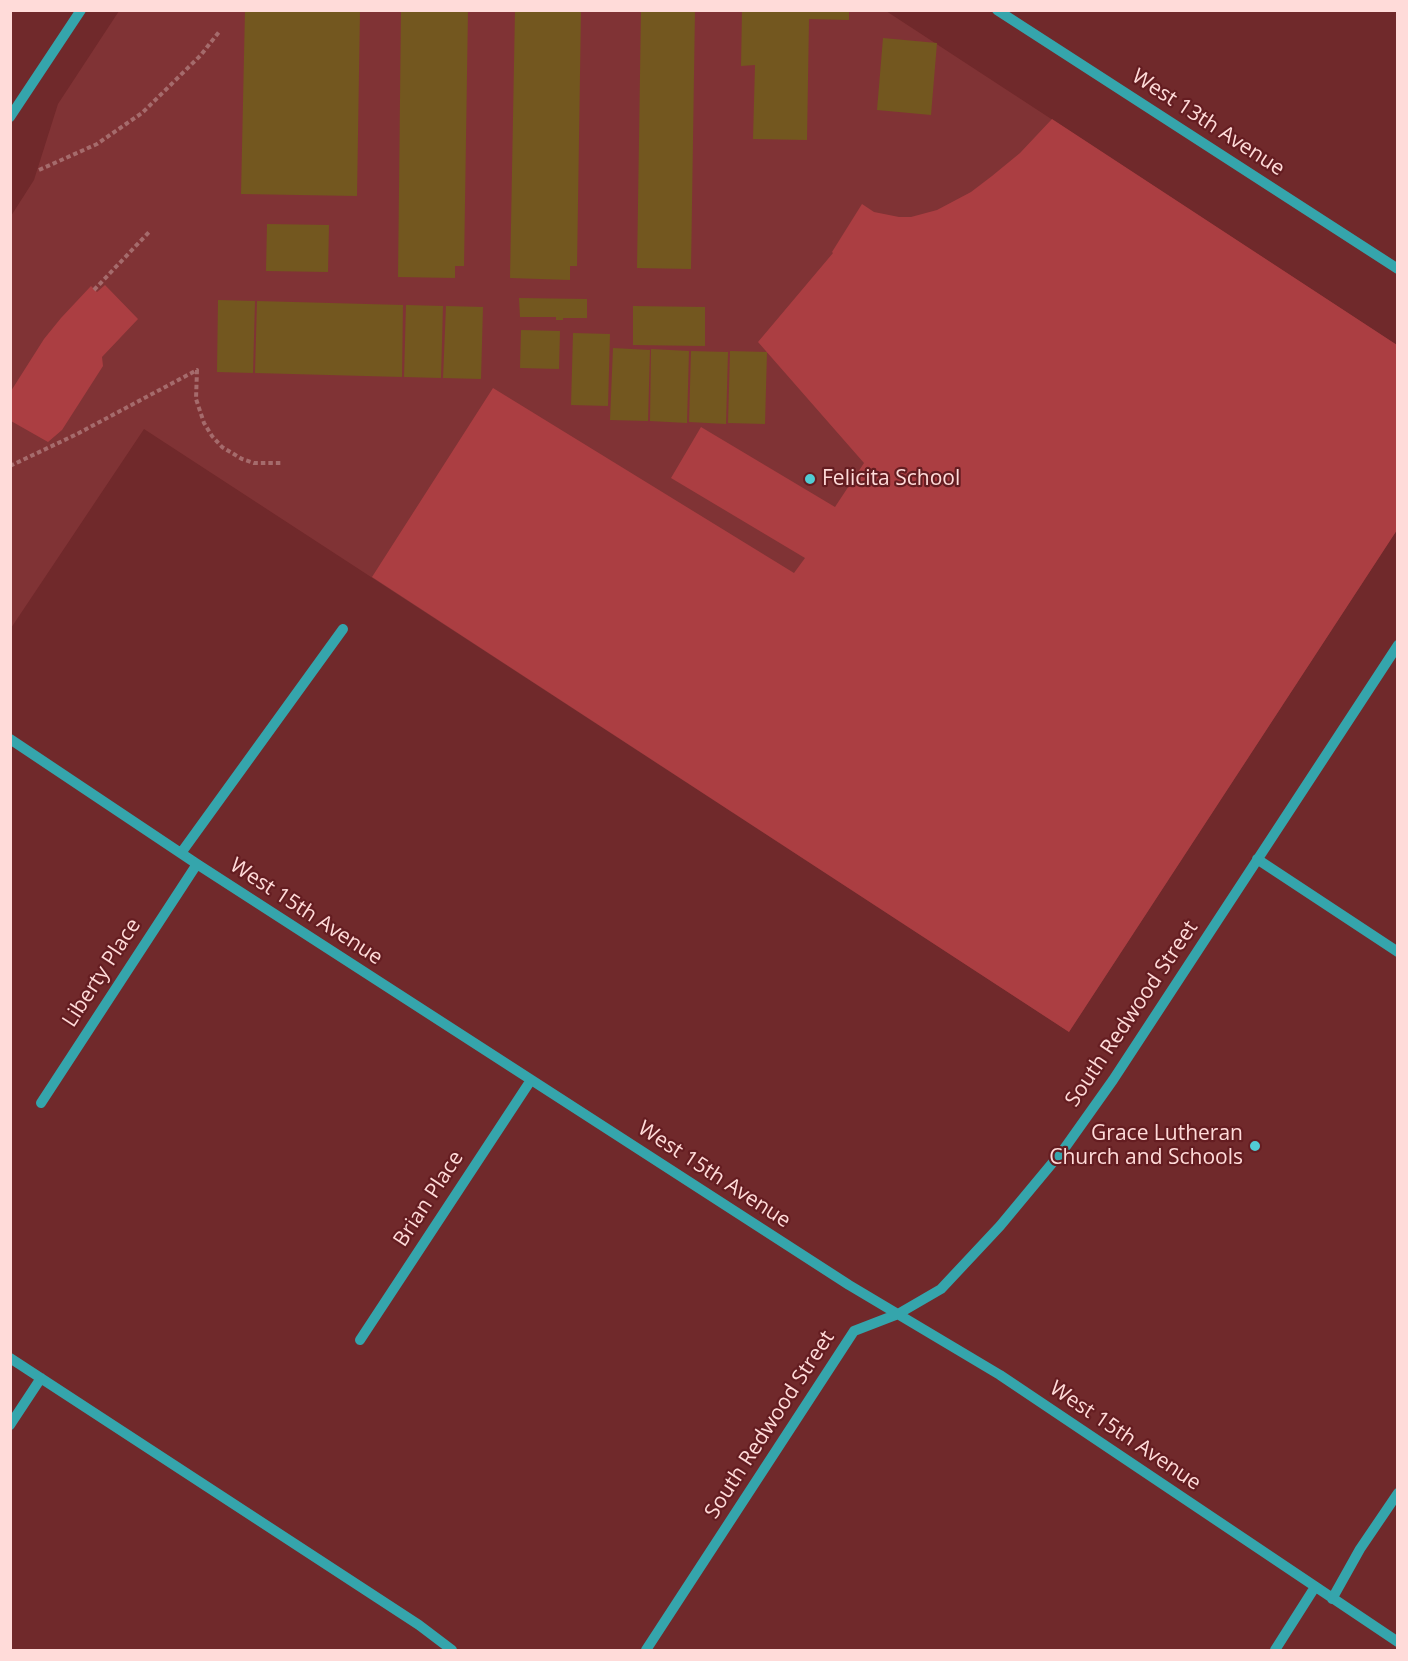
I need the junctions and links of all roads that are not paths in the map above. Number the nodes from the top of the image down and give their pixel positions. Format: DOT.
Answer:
graph roads {
  1 [pos="81,10"];
  2 [pos="998,10"];
  3 [pos="10,117"];
  4 [pos="1398,269"];
  5 [pos="343,629"];
  6 [pos="1398,645"];
  7 [pos="10,739"];
  8 [pos="181,853"];
  9 [pos="1257,859"];
  10 [pos="197,864"];
  11 [pos="1398,952"];
  12 [pos="531,1080"];
  13 [pos="41,1103"];
  14 [pos="898,1314"];
  15 [pos="360,1340"];
  16 [pos="10,1358"];
  17 [pos="41,1378"];
  18 [pos="10,1425"];
  19 [pos="1398,1493"];
  20 [pos="1315,1587"];
  21 [pos="1332,1599"];
  22 [pos="1398,1642"];
  23 [pos="452,1650"];
  24 [pos="646,1650"];
  25 [pos="1275,1650"];
  1 -- 3 [label="street"];
  2 -- 4 [label="street, West 13th Avenue"];
  5 -- 8 [label="street"];
  6 -- 9 [label="street, South Redwood Street"];
  7 -- 8 [label="street, West 15th Avenue"];
  8 -- 10 [label="street, West 15th Avenue"];
  9 -- 11 [label="street"];
  9 -- 14 [label="street, South Redwood Street"];
  10 -- 12 [label="street, West 15th Avenue"];
  10 -- 13 [label="street, Liberty Place"];
  12 -- 14 [label="street, West 15th Avenue"];
  12 -- 15 [label="street, Brian Place"];
  14 -- 20 [label="street, West 15th Avenue"];
  14 -- 24 [label="street, South Redwood Street"];
  16 -- 17 [label="street"];
  17 -- 18 [label="street"];
  17 -- 23 [label="street"];
  19 -- 21 [label="street"];
  20 -- 21 [label="street, West 15th Avenue"];
  20 -- 25 [label="street"];
  21 -- 22 [label="street, West 15th Avenue"];
}
